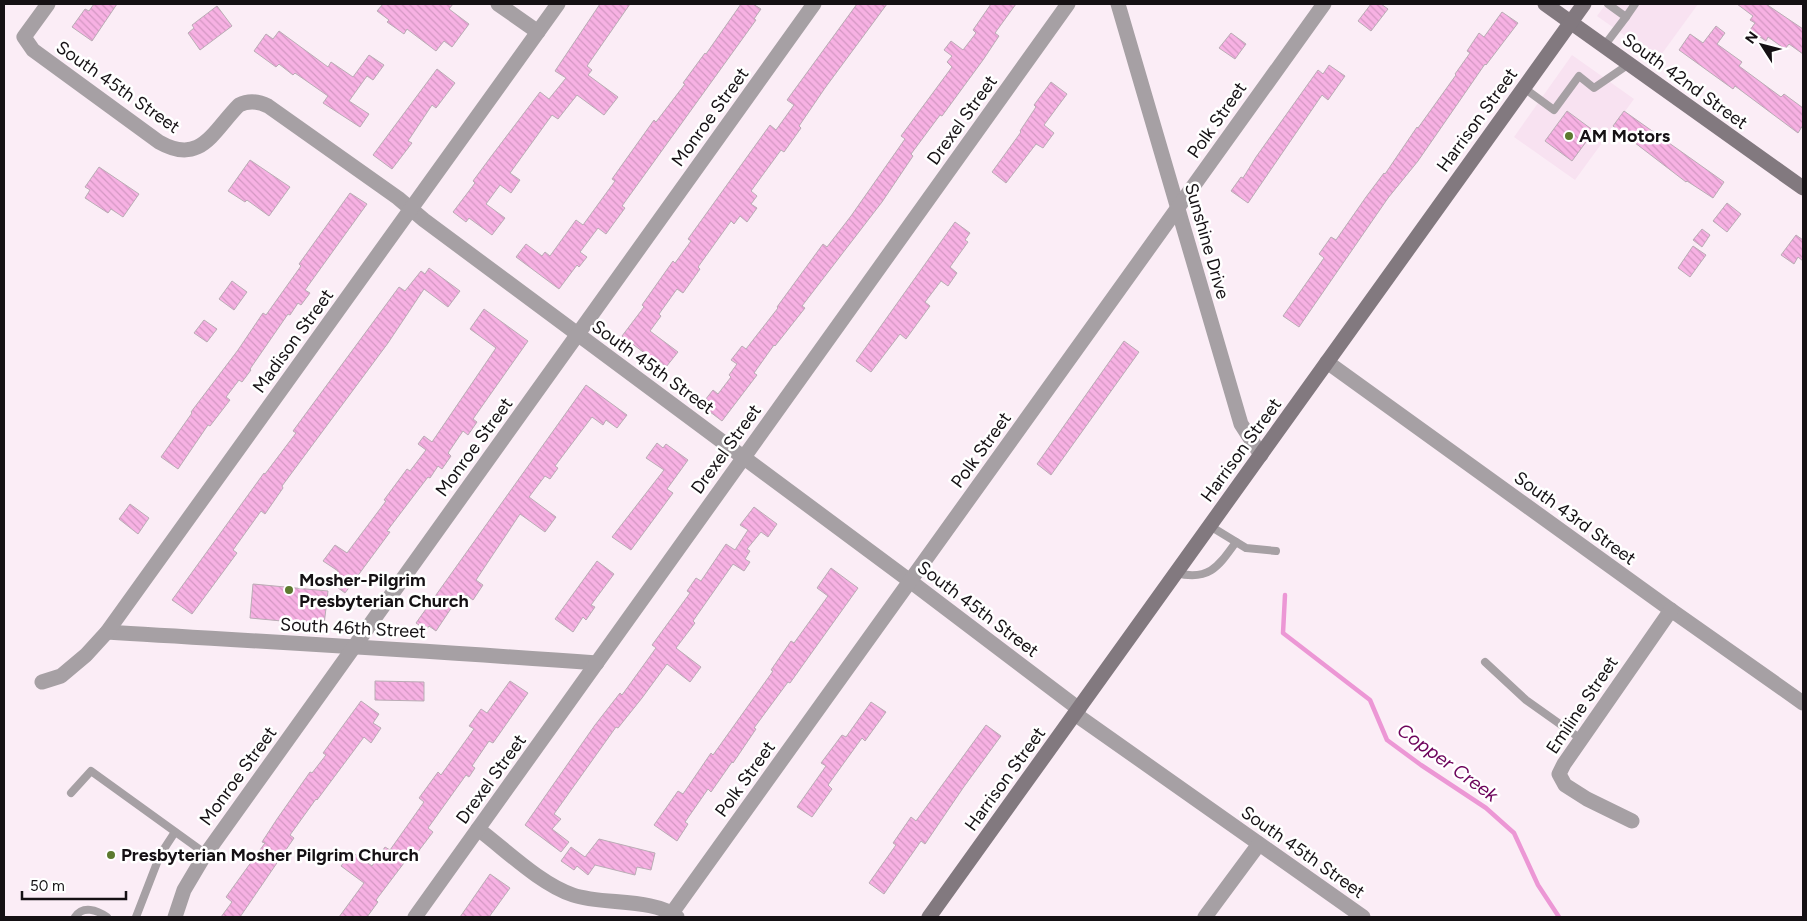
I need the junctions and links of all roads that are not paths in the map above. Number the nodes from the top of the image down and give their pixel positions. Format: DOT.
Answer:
graph roads {
  1 [pos="48,4"];
  2 [pos="498,4"];
  3 [pos="558,4"];
  4 [pos="814,4"];
  5 [pos="1068,4"];
  6 [pos="1118,4"];
  7 [pos="1324,4"];
  8 [pos="1545,4"];
  9 [pos="1584,4"];
  10 [pos="1608,4"];
  11 [pos="1635,4"];
  12 [pos="1626,17"];
  13 [pos="1571,22"];
  14 [pos="538,32"];
  15 [pos="1604,46"];
  16 [pos="1629,64"];
  17 [pos="1524,88"];
  18 [pos="1803,188"];
  19 [pos="1178,208"];
  20 [pos="410,209"];
  21 [pos="578,334"];
  22 [pos="1327,362"];
  23 [pos="1260,455"];
  24 [pos="744,457"];
  25 [pos="1210,526"];
  26 [pos="1236,542"];
  27 [pos="1276,551"];
  28 [pos="1176,573"];
  29 [pos="910,580"];
  30 [pos="1671,610"];
  31 [pos="107,632"];
  32 [pos="354,647"];
  33 [pos="1485,662"];
  34 [pos="597,663"];
  35 [pos="42,682"];
  36 [pos="1803,703"];
  37 [pos="1077,712"];
  38 [pos="1581,739"];
  39 [pos="71,793"];
  40 [pos="1632,821"];
  41 [pos="478,829"];
  42 [pos="175,832"];
  43 [pos="1259,844"];
  44 [pos="206,854"];
  45 [pos="673,916"];
  46 [pos="75,917"];
  47 [pos="107,917"];
  48 [pos="136,917"];
  49 [pos="175,917"];
  50 [pos="415,917"];
  51 [pos="929,917"];
  52 [pos="1205,917"];
  53 [pos="1363,917"];
  1 -- 20 [label="street, South 45th Street"];
  2 -- 14 [label="street"];
  3 -- 14 [label="street, Madison Street"];
  4 -- 21 [label="street, Monroe Street"];
  5 -- 24 [label="street, Drexel Street"];
  6 -- 19 [label="street, Sunshine Drive"];
  7 -- 19 [label="street, Polk Street"];
  8 -- 13 [label="main road, South 42nd Street"];
  9 -- 13 [label="main road, Harrison Street"];
  10 -- 12 [label="lane"];
  11 -- 12 [label="lane"];
  12 -- 15 [label="lane"];
  13 -- 15 [label="main road, South 42nd Street"];
  13 -- 17 [label="main road, Harrison Street"];
  14 -- 20 [label="street, Madison Street"];
  15 -- 16 [label="main road, South 42nd Street"];
  16 -- 17 [label="lane"];
  16 -- 18 [label="main road, South 42nd Street"];
  17 -- 22 [label="main road, Harrison Street"];
  19 -- 23 [label="street, Sunshine Drive"];
  19 -- 29 [label="street, Polk Street"];
  20 -- 21 [label="street, South 45th Street"];
  20 -- 31 [label="street, Madison Street"];
  21 -- 24 [label="street, South 45th Street"];
  21 -- 32 [label="street, Monroe Street"];
  22 -- 23 [label="main road, Harrison Street"];
  22 -- 30 [label="street, South 43rd Street"];
  23 -- 25 [label="main road, Harrison Street"];
  24 -- 29 [label="street, South 45th Street"];
  24 -- 34 [label="street, Drexel Street"];
  25 -- 26 [label="lane"];
  25 -- 28 [label="main road, Harrison Street"];
  26 -- 27 [label="lane"];
  26 -- 28 [label="lane"];
  28 -- 37 [label="main road, Harrison Street"];
  29 -- 37 [label="street, South 45th Street"];
  29 -- 45 [label="street, Polk Street"];
  30 -- 36 [label="street, South 43rd Street"];
  30 -- 38 [label="street, Emiline Street"];
  31 -- 32 [label="street, South 46th Street"];
  31 -- 35 [label="street, Madison Street"];
  32 -- 34 [label="street, South 46th Street"];
  32 -- 44 [label="street, Monroe Street"];
  33 -- 38 [label="lane"];
  34 -- 41 [label="street, Drexel Street"];
  37 -- 43 [label="street, South 45th Street"];
  37 -- 51 [label="main road, Harrison Street"];
  38 -- 40 [label="street, Emiline Street"];
  39 -- 42 [label="lane"];
  41 -- 45 [label="street"];
  41 -- 50 [label="street, Drexel Street"];
  42 -- 44 [label="lane"];
  42 -- 48 [label="lane"];
  43 -- 52 [label="street"];
  43 -- 53 [label="street, South 45th Street"];
  44 -- 49 [label="street, Monroe Street"];
  46 -- 47 [label="lane"];
}
